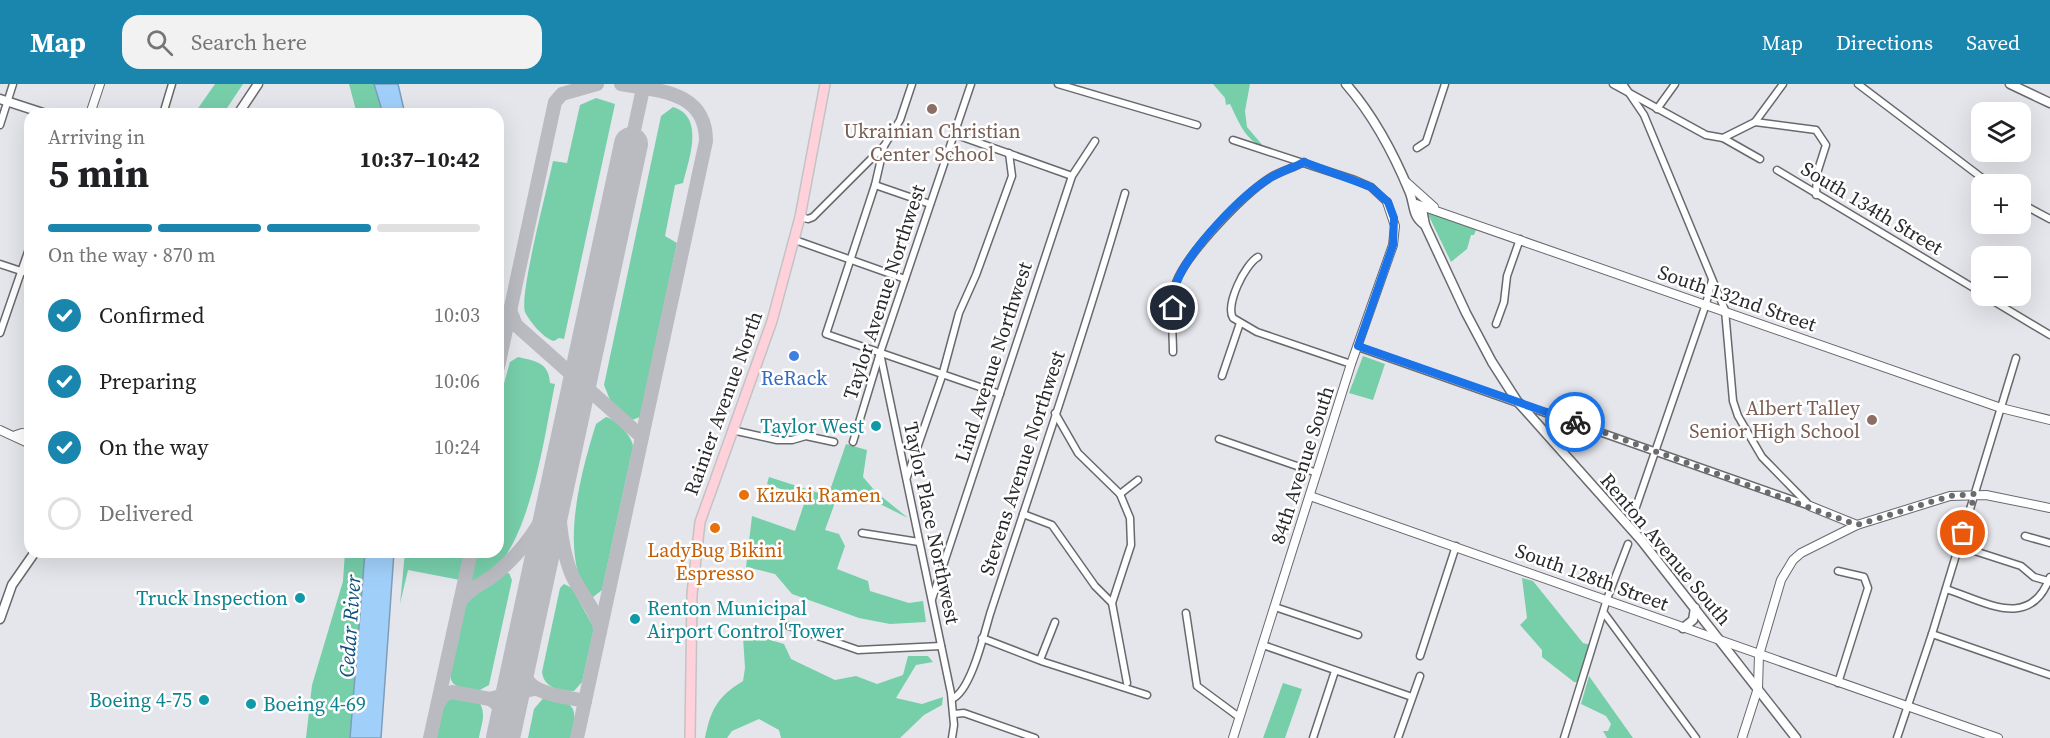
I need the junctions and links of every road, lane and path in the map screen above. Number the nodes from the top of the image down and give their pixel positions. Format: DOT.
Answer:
graph roads {
  1 [pos="13,84"];
  2 [pos="100,84"];
  3 [pos="172,84"];
  4 [pos="258,84"];
  5 [pos="825,84"];
  6 [pos="830,84"];
  7 [pos="912,84"];
  8 [pos="971,84"];
  9 [pos="1058,84"];
  10 [pos="1346,84"];
  11 [pos="1445,84"];
  12 [pos="1613,84"];
  13 [pos="1623,84"];
  14 [pos="1675,84"];
  15 [pos="1783,84"];
  16 [pos="1858,84"];
  17 [pos="2010,84"];
  18 [pos="2022,84"];
  19 [pos="823,96"];
  20 [pos="1633,96"];
  21 [pos="2050,96"];
  22 [pos="4,100"];
  23 [pos="2050,102"];
  24 [pos="28,108"];
  25 [pos="92,108"];
  26 [pos="165,108"];
  27 [pos="242,108"];
  28 [pos="1657,109"];
  29 [pos="1755,122"];
  30 [pos="0,125"];
  31 [pos="1197,125"];
  32 [pos="954,134"];
  33 [pos="1723,138"];
  34 [pos="1233,140"];
  35 [pos="1095,141"];
  36 [pos="884,146"];
  37 [pos="1417,148"];
  38 [pos="1009,153"];
  39 [pos="1760,159"];
  40 [pos="1304,162"];
  41 [pos="1777,170"];
  42 [pos="1977,174"];
  43 [pos="1072,176"];
  44 [pos="1405,181"];
  45 [pos="875,185"];
  46 [pos="1125,193"];
  47 [pos="1816,195"];
  48 [pos="1388,202"];
  49 [pos="930,204"];
  50 [pos="1414,204"];
  51 [pos="2031,209"];
  52 [pos="1438,210"];
  53 [pos="800,217"];
  54 [pos="2050,219"];
  55 [pos="1520,239"];
  56 [pos="795,240"];
  57 [pos="1258,256"];
  58 [pos="849,259"];
  59 [pos="24,263"];
  60 [pos="0,264"];
  61 [pos="21,271"];
  62 [pos="24,272"];
  63 [pos="905,279"];
  64 [pos="1712,279"];
  65 [pos="1971,287"];
  66 [pos="1706,304"];
  67 [pos="2003,306"];
  68 [pos="1725,310"];
  69 [pos="1240,323"];
  70 [pos="1496,324"];
  71 [pos="0,333"];
  72 [pos="2050,335"];
  73 [pos="1358,346"];
  74 [pos="1173,352"];
  75 [pos="880,353"];
  76 [pos="2016,358"];
  77 [pos="1351,364"];
  78 [pos="942,376"];
  79 [pos="1222,376"];
  80 [pos="1000,394"];
  81 [pos="1517,401"];
  82 [pos="2001,408"];
  83 [pos="1055,413"];
  84 [pos="2050,420"];
  85 [pos="0,430"];
  86 [pos="732,430"];
  87 [pos="24,434"];
  88 [pos="16,435"];
  89 [pos="1219,439"];
  90 [pos="24,442"];
  91 [pos="834,442"];
  92 [pos="853,442"];
  93 [pos="1655,450"];
  94 [pos="1317,473"];
  95 [pos="906,478"];
  96 [pos="1138,480"];
  97 [pos="1120,494"];
  98 [pos="1975,494"];
  99 [pos="1310,496"];
  100 [pos="1810,506"];
  101 [pos="1636,507"];
  102 [pos="2050,508"];
  103 [pos="1023,514"];
  104 [pos="1857,525"];
  105 [pos="862,533"];
  106 [pos="2025,536"];
  107 [pos="919,542"];
  108 [pos="2050,543"];
  109 [pos="1628,544"];
  110 [pos="1456,546"];
  111 [pos="1959,546"];
  112 [pos="30,558"];
  113 [pos="1838,571"];
  114 [pos="2049,579"];
  115 [pos="1946,589"];
  116 [pos="932,599"];
  117 [pos="1607,599"];
  118 [pos="1112,603"];
  119 [pos="1275,607"];
  120 [pos="1695,608"];
  121 [pos="1186,613"];
  122 [pos="1604,613"];
  123 [pos="0,619"];
  124 [pos="1055,622"];
  125 [pos="789,626"];
  126 [pos="1683,628"];
  127 [pos="1932,634"];
  128 [pos="1358,635"];
  129 [pos="982,638"];
  130 [pos="1724,643"];
  131 [pos="1263,645"];
  132 [pos="941,646"];
  133 [pos="1759,655"];
  134 [pos="1420,656"];
  135 [pos="1040,660"];
  136 [pos="1335,671"];
  137 [pos="2050,675"];
  138 [pos="1419,676"];
  139 [pos="1127,683"];
  140 [pos="1838,683"];
  141 [pos="1758,688"];
  142 [pos="1147,695"];
  143 [pos="1412,698"];
  144 [pos="952,699"];
  145 [pos="1908,707"];
  146 [pos="954,714"];
  147 [pos="1239,717"];
  148 [pos="690,738"];
  149 [pos="952,738"];
  150 [pos="1035,738"];
  151 [pos="1233,738"];
  152 [pos="1313,738"];
  153 [pos="1398,738"];
  154 [pos="1564,738"];
  155 [pos="1696,738"];
  156 [pos="1742,738"];
  157 [pos="1796,738"];
  158 [pos="1897,738"];
  159 [pos="1998,738"];
  1 -- 22 [label="street"];
  2 -- 25 [label="street"];
  3 -- 26 [label="street"];
  4 -- 27 [label="main road"];
  5 -- 19 [label="main road, Rainier Avenue North"];
  6 -- 19 [label="main road"];
  7 -- 36 [label="street"];
  8 -- 32 [label="street, Taylor Avenue Northwest"];
  9 -- 31 [label="street"];
  10 -- 44 [label="main road, Renton Avenue South"];
  11 -- 37 [label="street"];
  12 -- 20 [label="street"];
  13 -- 20 [label="street"];
  14 -- 28 [label="street"];
  15 -- 29 [label="street"];
  16 -- 42 [label="street"];
  17 -- 23 [label="main road"];
  18 -- 21 [label="main road"];
  19 -- 53 [label="main road, Rainier Avenue North"];
  20 -- 28 [label="street"];
  20 -- 64 [label="street"];
  22 -- 24 [label="main road"];
  22 -- 30 [label="street"];
  28 -- 33 [label="street"];
  29 -- 33 [label="street"];
  29 -- 47 [label="street"];
  32 -- 38 [label="street"];
  32 -- 49 [label="street, Taylor Avenue Northwest"];
  33 -- 39 [label="street"];
  34 -- 40 [label="street"];
  35 -- 43 [label="street, Lind Avenue Northwest"];
  36 -- 45 [label="street"];
  36 -- 53 [label="street"];
  38 -- 43 [label="street"];
  38 -- 78 [label="street"];
  40 -- 48 [label="street"];
  40 -- 74 [label="street"];
  41 -- 47 [label="street, South 134th Street"];
  43 -- 80 [label="street, Lind Avenue Northwest"];
  44 -- 50 [label="main road, Renton Avenue South"];
  44 -- 52 [label="street"];
  45 -- 49 [label="street"];
  45 -- 58 [label="street"];
  46 -- 83 [label="street, Stevens Avenue Northwest"];
  47 -- 65 [label="street, South 134th Street"];
  48 -- 73 [label="street, 84th Avenue South"];
  49 -- 63 [label="street, Taylor Avenue Northwest"];
  50 -- 52 [label="street, South 132nd Street"];
  50 -- 81 [label="main road, Renton Avenue South"];
  51 -- 54 [label="street"];
  52 -- 55 [label="street, South 132nd Street"];
  53 -- 56 [label="main road, Rainier Avenue North"];
  55 -- 66 [label="street, South 132nd Street"];
  55 -- 70 [label="street"];
  56 -- 58 [label="street"];
  56 -- 86 [label="main road, Rainier Avenue North"];
  57 -- 69 [label="street"];
  58 -- 63 [label="street"];
  58 -- 75 [label="street"];
  59 -- 61 [label="street"];
  60 -- 61 [label="street"];
  61 -- 62 [label="street"];
  61 -- 71 [label="street"];
  63 -- 75 [label="street, Taylor Avenue Northwest"];
  64 -- 66 [label="street"];
  64 -- 68 [label="street"];
  66 -- 68 [label="street, South 132nd Street"];
  66 -- 93 [label="street"];
  67 -- 72 [label="street, South 134th Street"];
  68 -- 82 [label="street, South 132nd Street"];
  68 -- 100 [label="street"];
  69 -- 77 [label="street"];
  69 -- 79 [label="street"];
  73 -- 77 [label="street, 84th Avenue South"];
  73 -- 81 [label="street"];
  75 -- 78 [label="street"];
  75 -- 92 [label="street, Taylor Avenue Northwest"];
  75 -- 95 [label="street, Taylor Place Northwest"];
  76 -- 82 [label="street"];
  77 -- 94 [label="street, 84th Avenue South"];
  78 -- 80 [label="street"];
  78 -- 95 [label="street"];
  80 -- 116 [label="street, Lind Avenue Northwest"];
  81 -- 93 [label="street"];
  81 -- 120 [label="main road, Renton Avenue South"];
  82 -- 84 [label="street, South 132nd Street"];
  82 -- 98 [label="street"];
  83 -- 97 [label="street"];
  83 -- 103 [label="street, Stevens Avenue Northwest"];
  85 -- 88 [label="street"];
  86 -- 91 [label="street"];
  86 -- 148 [label="main road, Rainier Avenue North"];
  87 -- 88 [label="street"];
  88 -- 90 [label="street"];
  89 -- 94 [label="street"];
  93 -- 100 [label="street"];
  93 -- 101 [label="street"];
  94 -- 99 [label="street, 84th Avenue South"];
  95 -- 107 [label="street, Taylor Place Northwest"];
  96 -- 97 [label="street"];
  97 -- 118 [label="street"];
  98 -- 102 [label="street"];
  98 -- 104 [label="street"];
  98 -- 111 [label="street"];
  99 -- 110 [label="street, South 128th Street"];
  99 -- 119 [label="street, 84th Avenue South"];
  100 -- 104 [label="street"];
  103 -- 118 [label="street"];
  103 -- 129 [label="street, Stevens Avenue Northwest"];
  104 -- 133 [label="street"];
  105 -- 107 [label="street"];
  106 -- 108 [label="street"];
  107 -- 116 [label="street, Taylor Place Northwest"];
  109 -- 117 [label="street"];
  110 -- 117 [label="street, South 128th Street"];
  110 -- 134 [label="street"];
  111 -- 114 [label="street"];
  111 -- 115 [label="street"];
  112 -- 123 [label="main road"];
  113 -- 140 [label="street"];
  114 -- 115 [label="street"];
  115 -- 127 [label="street"];
  116 -- 132 [label="street, Taylor Place Northwest"];
  117 -- 122 [label="street"];
  117 -- 126 [label="street, South 128th Street"];
  118 -- 139 [label="street"];
  119 -- 128 [label="street"];
  119 -- 131 [label="street, 84th Avenue South"];
  120 -- 126 [label="main road"];
  120 -- 130 [label="main road, Renton Avenue South"];
  121 -- 147 [label="street"];
  122 -- 154 [label="street"];
  122 -- 155 [label="street"];
  124 -- 135 [label="street"];
  125 -- 132 [label="street"];
  126 -- 130 [label="street, South 128th Street"];
  127 -- 137 [label="street"];
  127 -- 145 [label="street"];
  129 -- 135 [label="street"];
  129 -- 144 [label="street, Stevens Avenue Northwest"];
  130 -- 133 [label="street, South 128th Street"];
  130 -- 141 [label="main road, Renton Avenue South"];
  131 -- 136 [label="street"];
  131 -- 147 [label="street, 84th Avenue South"];
  132 -- 144 [label="street, Taylor Place Northwest"];
  133 -- 140 [label="street, South 128th Street"];
  133 -- 141 [label="street"];
  135 -- 142 [label="street"];
  136 -- 143 [label="street"];
  136 -- 152 [label="street"];
  138 -- 143 [label="street"];
  140 -- 145 [label="street, South 128th Street"];
  141 -- 156 [label="street"];
  141 -- 157 [label="main road, Renton Avenue South"];
  143 -- 153 [label="street"];
  144 -- 146 [label="street"];
  145 -- 158 [label="street"];
  145 -- 159 [label="street, South 128th Street"];
  146 -- 149 [label="street"];
  146 -- 150 [label="street"];
  147 -- 151 [label="street, 84th Avenue South"];
}
